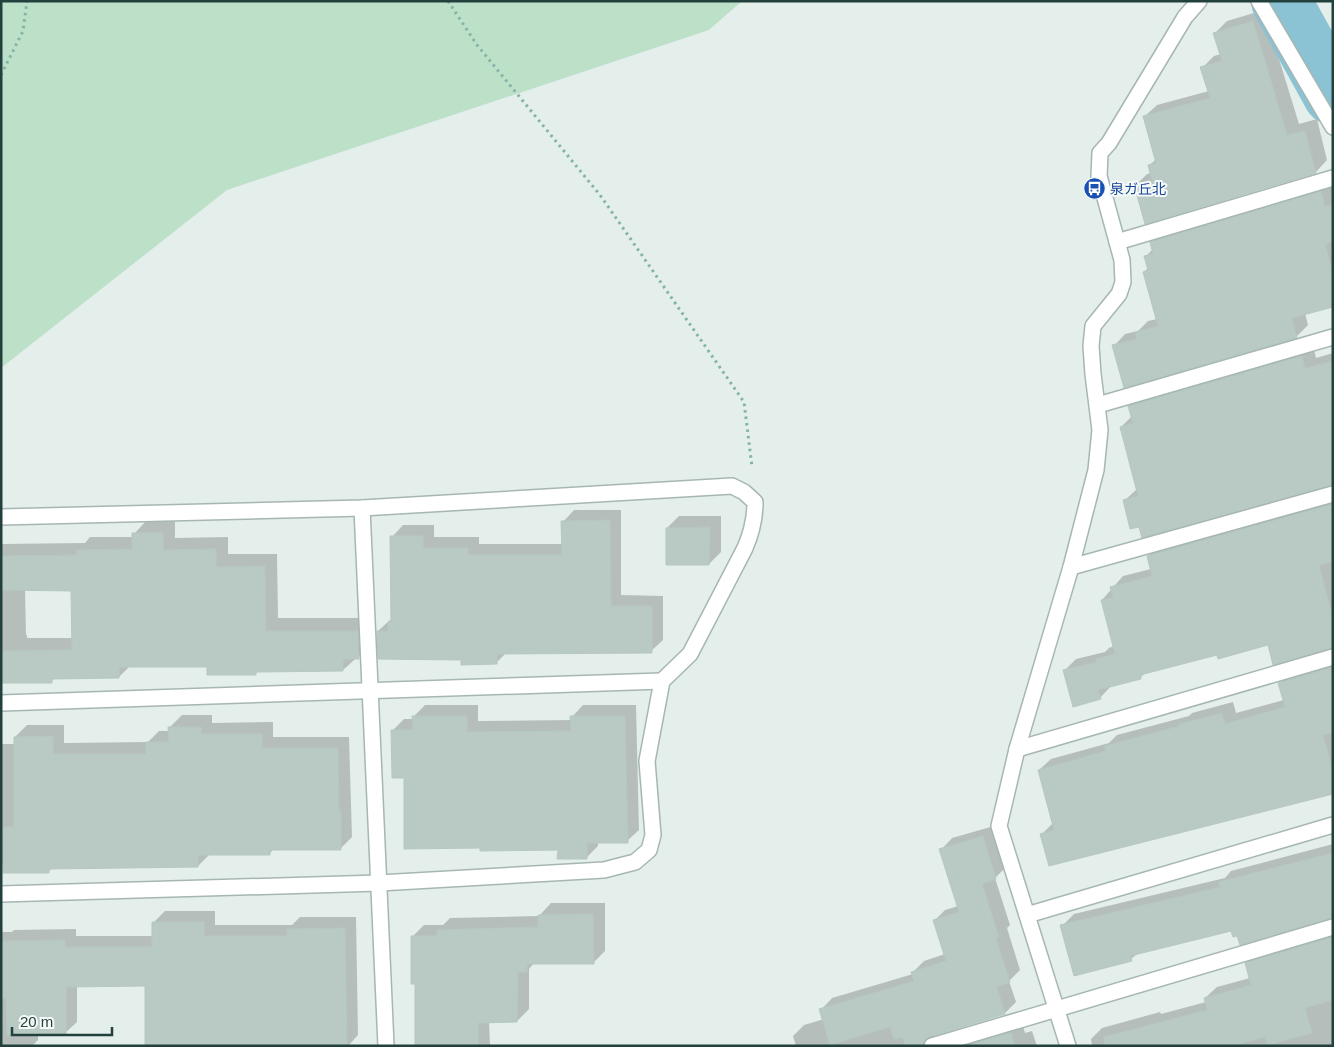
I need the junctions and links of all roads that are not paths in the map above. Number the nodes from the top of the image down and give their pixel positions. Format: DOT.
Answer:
graph roads {
  1 [pos="1199,1"];
  2 [pos="1259,1"];
  3 [pos="1333,127"];
  4 [pos="1333,178"];
  5 [pos="1117,242"];
  6 [pos="1333,337"];
  7 [pos="1098,405"];
  8 [pos="1333,494"];
  9 [pos="362,508"];
  10 [pos="1,517"];
  11 [pos="1071,567"];
  12 [pos="1333,657"];
  13 [pos="662,681"];
  14 [pos="371,691"];
  15 [pos="1,703"];
  16 [pos="1017,749"];
  17 [pos="1333,825"];
  18 [pos="379,883"];
  19 [pos="1,894"];
  20 [pos="1027,915"];
  21 [pos="1333,927"];
  22 [pos="1057,1009"];
  23 [pos="386,1046"];
  24 [pos="932,1046"];
  25 [pos="1068,1046"];
  1 -- 5 [label="street"];
  2 -- 3 [label="street"];
  4 -- 5 [label="street"];
  5 -- 7 [label="street"];
  6 -- 7 [label="street"];
  7 -- 11 [label="street"];
  8 -- 11 [label="street"];
  9 -- 10 [label="street"];
  9 -- 13 [label="street"];
  9 -- 14 [label="street"];
  11 -- 16 [label="street"];
  12 -- 16 [label="street"];
  13 -- 14 [label="street"];
  13 -- 18 [label="street"];
  14 -- 15 [label="street"];
  14 -- 18 [label="street"];
  16 -- 20 [label="street"];
  17 -- 20 [label="street"];
  18 -- 19 [label="street"];
  18 -- 23 [label="street"];
  20 -- 22 [label="street"];
  21 -- 22 [label="street"];
  22 -- 24 [label="street"];
  22 -- 25 [label="street"];
}
